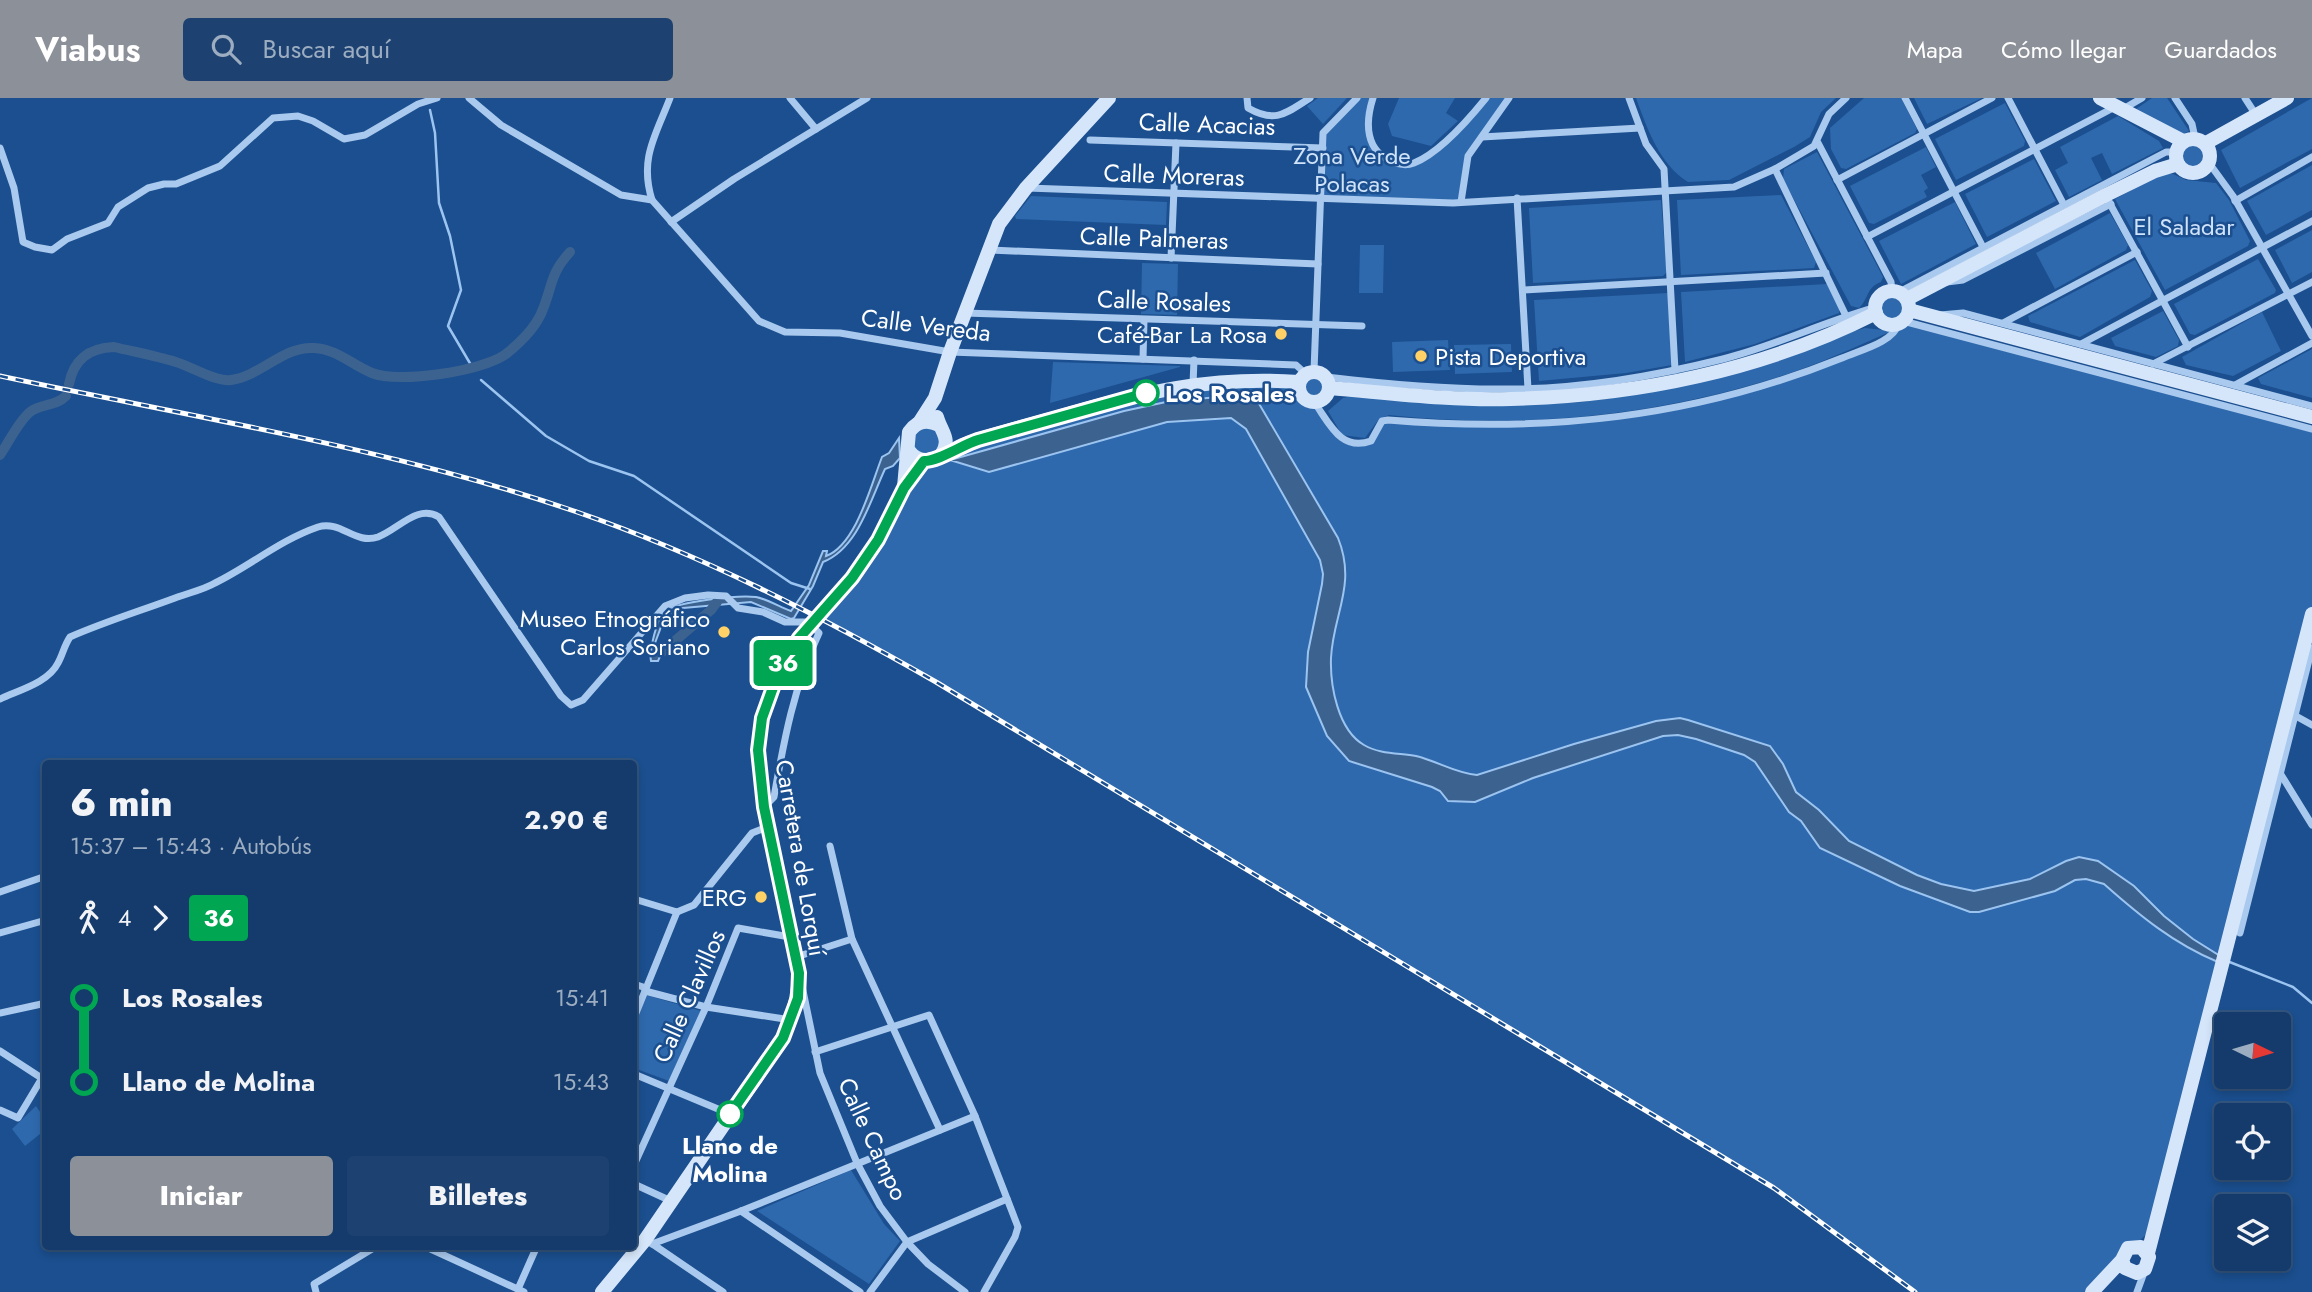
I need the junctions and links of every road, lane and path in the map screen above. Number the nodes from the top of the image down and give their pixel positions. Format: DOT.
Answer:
graph roads {
  1 [pos="437,98"];
  2 [pos="469,98"];
  3 [pos="670,98"];
  4 [pos="790,98"];
  5 [pos="867,98"];
  6 [pos="1247,98"];
  7 [pos="1310,98"];
  8 [pos="1357,98"];
  9 [pos="1373,98"];
  10 [pos="1486,98"];
  11 [pos="1509,98"];
  12 [pos="1629,98"];
  13 [pos="1846,98"];
  14 [pos="1905,98"];
  15 [pos="1992,98"];
  16 [pos="2008,98"];
  17 [pos="2100,98"];
  18 [pos="2142,98"];
  19 [pos="2175,98"];
  20 [pos="2245,98"];
  21 [pos="2287,98"];
  22 [pos="1102,101"];
  23 [pos="2119,108"];
  24 [pos="2256,115"];
  25 [pos="1640,128"];
  26 [pos="816,129"];
  27 [pos="1924,134"];
  28 [pos="1482,137"];
  29 [pos="1090,140"];
  30 [pos="1176,143"];
  31 [pos="1818,143"];
  32 [pos="0,148"];
  33 [pos="1323,148"];
  34 [pos="2184,148"];
  35 [pos="2035,149"];
  36 [pos="2312,157"];
  37 [pos="2209,163"];
  38 [pos="1775,169"];
  39 [pos="1837,180"];
  40 [pos="1026,188"];
  41 [pos="1667,190"];
  42 [pos="1954,192"];
  43 [pos="1174,194"];
  44 [pos="1517,198"];
  45 [pos="2108,199"];
  46 [pos="652,200"];
  47 [pos="1320,200"];
  48 [pos="2235,201"];
  49 [pos="1461,202"];
  50 [pos="2064,205"];
  51 [pos="2312,220"];
  52 [pos="671,222"];
  53 [pos="1867,237"];
  54 [pos="1983,247"];
  55 [pos="2261,247"];
  56 [pos="989,250"];
  57 [pos="2137,252"];
  58 [pos="1171,258"];
  59 [pos="1318,264"];
  60 [pos="1826,273"];
  61 [pos="1671,282"];
  62 [pos="2312,282"];
  63 [pos="1522,290"];
  64 [pos="2288,295"];
  65 [pos="2163,301"];
  66 [pos="1901,306"];
  67 [pos="1875,310"];
  68 [pos="965,313"];
  69 [pos="1846,316"];
  70 [pos="1934,317"];
  71 [pos="1144,320"];
  72 [pos="2003,323"];
  73 [pos="1316,325"];
  74 [pos="1362,326"];
  75 [pos="2312,336"];
  76 [pos="2312,343"];
  77 [pos="2081,344"];
  78 [pos="2188,347"];
  79 [pos="950,352"];
  80 [pos="1143,359"];
  81 [pos="1194,360"];
  82 [pos="2153,364"];
  83 [pos="1675,370"];
  84 [pos="1315,378"];
  85 [pos="1194,384"];
  86 [pos="2235,386"];
  87 [pos="1528,389"];
  88 [pos="935,398"];
  89 [pos="1314,402"];
  90 [pos="2312,406"];
  91 [pos="2312,417"];
  92 [pos="919,423"];
  93 [pos="942,429"];
  94 [pos="2312,429"];
  95 [pos="978,440"];
  96 [pos="909,451"];
  97 [pos="941,455"];
  98 [pos="924,461"];
  99 [pos="904,488"];
  100 [pos="2312,614"];
  101 [pos="2312,648"];
  102 [pos="0,699"];
  103 [pos="2294,715"];
  104 [pos="2312,725"];
  105 [pos="2280,773"];
  106 [pos="764,807"];
  107 [pos="2312,825"];
  108 [pos="767,827"];
  109 [pos="830,846"];
  110 [pos="42,877"];
  111 [pos="0,892"];
  112 [pos="637,900"];
  113 [pos="677,912"];
  114 [pos="42,921"];
  115 [pos="0,933"];
  116 [pos="2239,933"];
  117 [pos="791,937"];
  118 [pos="852,939"];
  119 [pos="796,958"];
  120 [pos="799,973"];
  121 [pos="637,986"];
  122 [pos="645,990"];
  123 [pos="42,1004"];
  124 [pos="706,1007"];
  125 [pos="637,1010"];
  126 [pos="0,1013"];
  127 [pos="791,1020"];
  128 [pos="893,1026"];
  129 [pos="0,1051"];
  130 [pos="815,1052"];
  131 [pos="637,1075"];
  132 [pos="42,1078"];
  133 [pos="42,1082"];
  134 [pos="669,1089"];
  135 [pos="0,1110"];
  136 [pos="730,1114"];
  137 [pos="975,1116"];
  138 [pos="940,1130"];
  139 [pos="637,1158"];
  140 [pos="857,1163"];
  141 [pos="637,1185"];
  142 [pos="1007,1199"];
  143 [pos="671,1201"];
  144 [pos="741,1211"];
  145 [pos="649,1242"];
  146 [pos="907,1242"];
  147 [pos="2142,1249"];
  148 [pos="370,1250"];
  149 [pos="434,1250"];
  150 [pos="536,1250"];
  151 [pos="2127,1268"];
  152 [pos="2137,1290"];
  153 [pos="521,1291"];
  154 [pos="316,1292"];
  155 [pos="603,1292"];
  156 [pos="723,1292"];
  157 [pos="860,1292"];
  158 [pos="870,1292"];
  159 [pos="965,1292"];
  160 [pos="984,1292"];
  161 [pos="2092,1292"];
  1 -- 32 [label="street"];
  2 -- 46 [label="street"];
  3 -- 46 [label="street, Calle Vereda"];
  4 -- 26 [label="street"];
  5 -- 26 [label="street"];
  6 -- 7 [label="street"];
  8 -- 33 [label="street"];
  9 -- 10 [label="street"];
  11 -- 28 [label="street"];
  12 -- 25 [label="street"];
  13 -- 31 [label="street"];
  14 -- 27 [label="street"];
  15 -- 27 [label="street"];
  16 -- 35 [label="street"];
  17 -- 23 [label="main road"];
  18 -- 23 [label="street"];
  19 -- 34 [label="street"];
  20 -- 24 [label="street"];
  21 -- 24 [label="main road"];
  22 -- 40 [label="main road"];
  23 -- 34 [label="main road"];
  23 -- 35 [label="street"];
  24 -- 34 [label="main road"];
  25 -- 28 [label="street"];
  25 -- 41 [label="street"];
  26 -- 52 [label="street"];
  27 -- 39 [label="street"];
  27 -- 42 [label="street"];
  28 -- 49 [label="street"];
  29 -- 30 [label="street, Calle Acacias"];
  30 -- 33 [label="street, Calle Acacias"];
  30 -- 43 [label="street"];
  31 -- 38 [label="street, Calle Moreras"];
  31 -- 39 [label="street"];
  33 -- 47 [label="street"];
  34 -- 37 [label="main road"];
  34 -- 37 [label="main road"];
  34 -- 45 [label="main road"];
  34 -- 50 [label="street"];
  35 -- 42 [label="street"];
  35 -- 50 [label="street"];
  36 -- 48 [label="street"];
  37 -- 48 [label="street"];
  38 -- 41 [label="street, Calle Moreras"];
  38 -- 60 [label="street"];
  39 -- 53 [label="street"];
  40 -- 43 [label="street, Calle Moreras"];
  40 -- 56 [label="main road"];
  41 -- 44 [label="street, Calle Moreras"];
  41 -- 61 [label="street"];
  42 -- 53 [label="street"];
  42 -- 54 [label="street"];
  43 -- 47 [label="street, Calle Moreras"];
  43 -- 58 [label="street"];
  44 -- 49 [label="street, Calle Moreras"];
  44 -- 63 [label="street"];
  45 -- 57 [label="street"];
  45 -- 66 [label="main road"];
  46 -- 52 [label="street, Calle Vereda"];
  47 -- 49 [label="street, Calle Moreras"];
  47 -- 59 [label="street"];
  48 -- 55 [label="street"];
  50 -- 54 [label="street"];
  51 -- 55 [label="street"];
  52 -- 79 [label="street, Calle Vereda"];
  53 -- 66 [label="street"];
  54 -- 66 [label="street"];
  55 -- 64 [label="street"];
  55 -- 65 [label="street"];
  56 -- 58 [label="street, Calle Palmeras"];
  56 -- 68 [label="main road"];
  57 -- 65 [label="street"];
  57 -- 72 [label="street"];
  58 -- 59 [label="street, Calle Palmeras"];
  59 -- 73 [label="street"];
  60 -- 61 [label="street"];
  60 -- 69 [label="street"];
  61 -- 63 [label="street"];
  61 -- 83 [label="street"];
  62 -- 64 [label="street"];
  63 -- 87 [label="street"];
  64 -- 75 [label="street"];
  64 -- 78 [label="street"];
  65 -- 77 [label="street"];
  65 -- 78 [label="street"];
  66 -- 67 [label="main road"];
  66 -- 67 [label="main road"];
  66 -- 70 [label="main road"];
  66 -- 89 [label="street"];
  66 -- 94 [label="street"];
  67 -- 69 [label="street, Calle Vereda"];
  67 -- 84 [label="main road"];
  68 -- 71 [label="street, Calle Rosales"];
  68 -- 79 [label="main road"];
  69 -- 83 [label="street, Calle Vereda"];
  70 -- 72 [label="street"];
  70 -- 91 [label="main road"];
  71 -- 73 [label="street, Calle Rosales"];
  71 -- 80 [label="street"];
  72 -- 77 [label="street"];
  73 -- 74 [label="street, Calle Rosales"];
  73 -- 84 [label="street"];
  76 -- 86 [label="street"];
  77 -- 82 [label="street"];
  78 -- 82 [label="street"];
  79 -- 80 [label="street, Calle Vereda"];
  79 -- 88 [label="main road"];
  80 -- 81 [label="street, Calle Vereda"];
  81 -- 84 [label="street, Calle Vereda"];
  81 -- 85 [label="street"];
  82 -- 86 [label="street"];
  83 -- 87 [label="street, Calle Vereda"];
  84 -- 85 [label="main road"];
  84 -- 87 [label="street, Calle Vereda"];
  84 -- 89 [label="main road"];
  84 -- 89 [label="main road"];
  85 -- 95 [label="main road"];
  86 -- 90 [label="street"];
  88 -- 92 [label="main road"];
  88 -- 93 [label="main road"];
  92 -- 93 [label="main road"];
  92 -- 96 [label="main road"];
  93 -- 95 [label="main road"];
  93 -- 97 [label="main road"];
  95 -- 97 [label="main road"];
  96 -- 98 [label="main road"];
  96 -- 99 [label="main road"];
  97 -- 98 [label="main road"];
  98 -- 99 [label="main road"];
  99 -- 106 [label="main road, Carretera de Lorquí"];
  100 -- 147 [label="main road"];
  101 -- 103 [label="street"];
  102 -- 106 [label="street"];
  103 -- 104 [label="street"];
  103 -- 105 [label="street"];
  105 -- 107 [label="street"];
  105 -- 116 [label="street"];
  106 -- 108 [label="main road, Carretera de Lorquí"];
  108 -- 113 [label="street"];
  108 -- 117 [label="main road, Carretera de Lorquí"];
  109 -- 118 [label="street"];
  110 -- 111 [label="street"];
  112 -- 113 [label="street"];
  113 -- 122 [label="street"];
  114 -- 115 [label="street"];
  117 -- 119 [label="main road, Carretera de Lorquí"];
  117 -- 124 [label="street, Calle Clavillos"];
  118 -- 119 [label="street"];
  118 -- 128 [label="street"];
  119 -- 120 [label="main road, Carretera de Lorquí"];
  120 -- 127 [label="main road, Carretera de Lorquí"];
  120 -- 130 [label="street, Calle Campo"];
  121 -- 122 [label="street"];
  122 -- 124 [label="street"];
  122 -- 125 [label="street"];
  123 -- 126 [label="street"];
  124 -- 127 [label="street"];
  124 -- 134 [label="street, Calle Clavillos"];
  127 -- 136 [label="main road, Carretera de Lorquí"];
  128 -- 130 [label="street"];
  128 -- 137 [label="street"];
  128 -- 138 [label="street"];
  129 -- 132 [label="street"];
  130 -- 140 [label="street, Calle Campo"];
  131 -- 134 [label="street"];
  133 -- 135 [label="street"];
  134 -- 136 [label="street"];
  134 -- 139 [label="street, Calle Clavillos"];
  136 -- 143 [label="main road, Carretera de Lorquí"];
  137 -- 138 [label="street"];
  137 -- 142 [label="street"];
  138 -- 140 [label="street"];
  140 -- 144 [label="street"];
  140 -- 146 [label="street, Calle Campo"];
  141 -- 143 [label="street"];
  142 -- 146 [label="street"];
  142 -- 160 [label="street"];
  143 -- 145 [label="main road, Carretera de Lorquí"];
  144 -- 145 [label="street"];
  144 -- 157 [label="street"];
  145 -- 155 [label="main road, Carretera de Lorquí"];
  145 -- 156 [label="street"];
  146 -- 158 [label="street"];
  146 -- 159 [label="street, Calle Campo"];
  147 -- 151 [label="main road"];
  147 -- 151 [label="main road"];
  148 -- 154 [label="street"];
  149 -- 153 [label="street"];
  150 -- 153 [label="street"];
  151 -- 152 [label="street"];
  151 -- 152 [label="street"];
  151 -- 161 [label="main road"];
}
